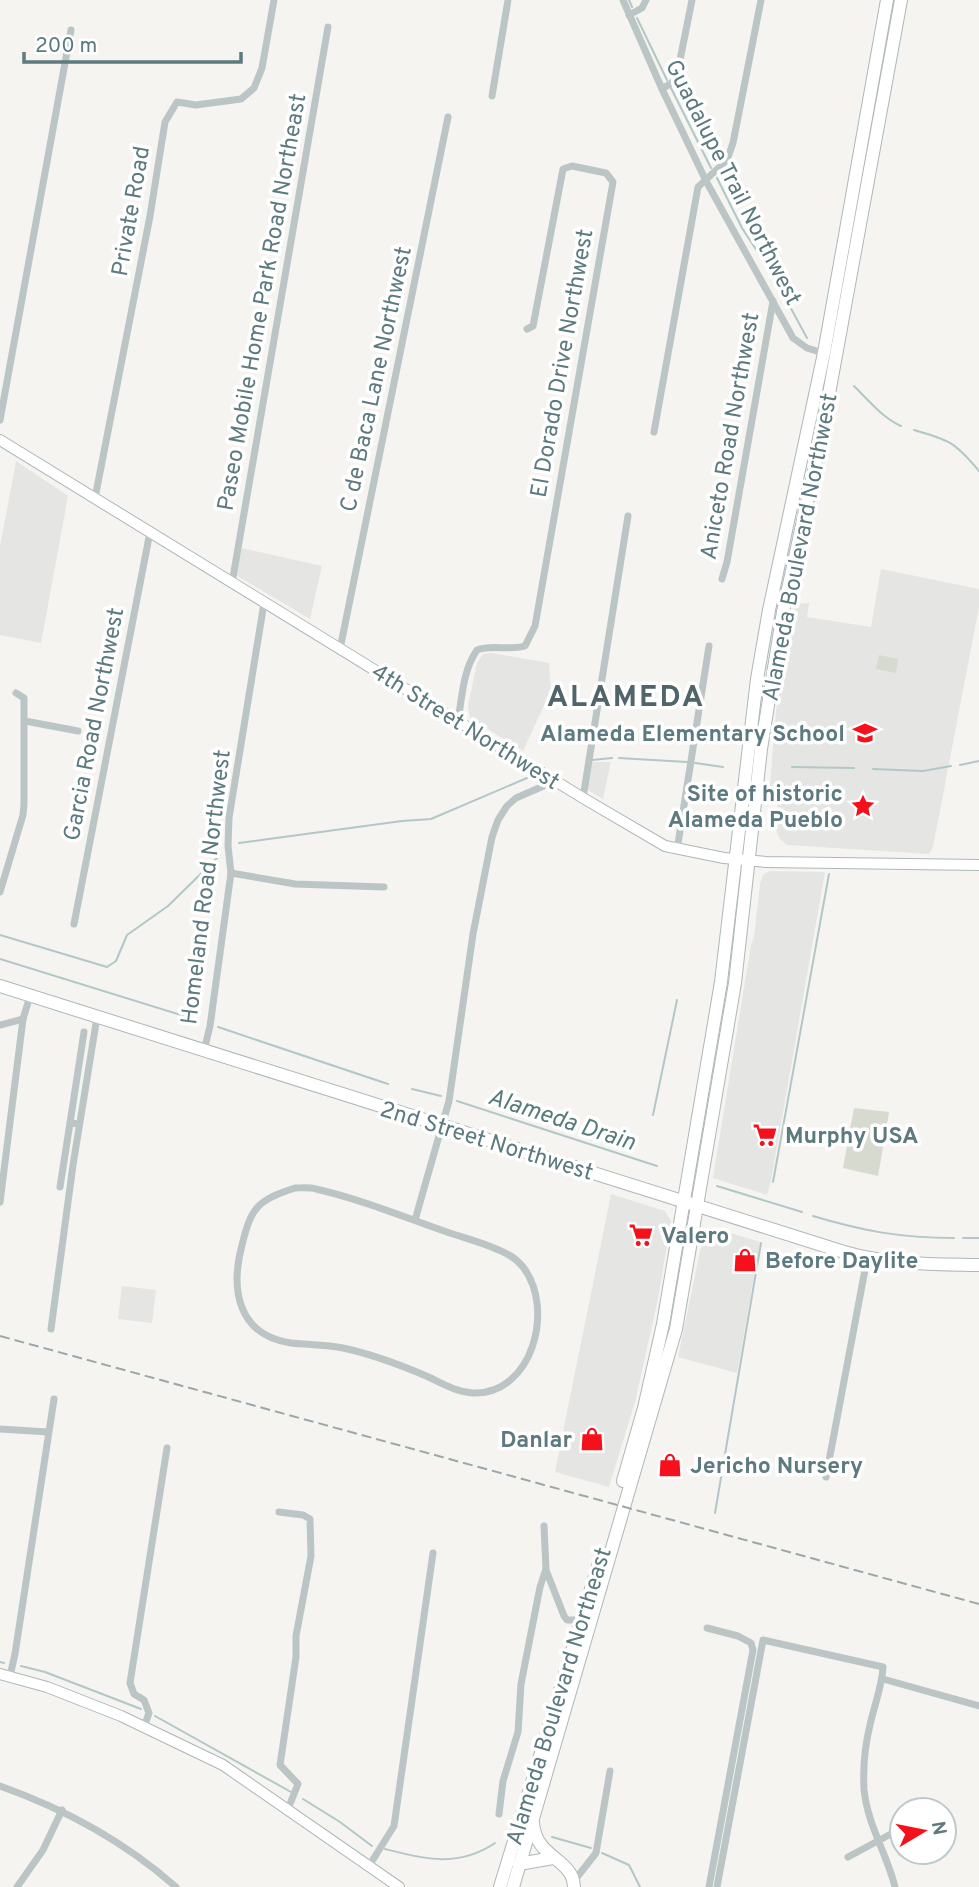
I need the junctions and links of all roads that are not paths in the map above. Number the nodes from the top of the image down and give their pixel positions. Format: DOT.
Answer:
graph roads {
  1 [pos="274,0"];
  2 [pos="508,0"];
  3 [pos="622,0"];
  4 [pos="646,0"];
  5 [pos="692,0"];
  6 [pos="761,0"];
  7 [pos="887,0"];
  8 [pos="901,0"];
  9 [pos="629,15"];
  10 [pos="328,27"];
  11 [pos="71,30"];
  12 [pos="662,89"];
  13 [pos="492,96"];
  14 [pos="448,117"];
  15 [pos="706,181"];
  16 [pos="773,299"];
  17 [pos="527,329"];
  18 [pos="830,355"];
  19 [pos="0,420"];
  20 [pos="654,432"];
  21 [pos="0,440"];
  22 [pos="95,498"];
  23 [pos="628,516"];
  24 [pos="150,532"];
  25 [pos="722,579"];
  26 [pos="232,583"];
  27 [pos="264,603"];
  28 [pos="709,646"];
  29 [pos="340,649"];
  30 [pos="16,693"];
  31 [pos="25,721"];
  32 [pos="458,721"];
  33 [pos="78,731"];
  34 [pos="555,781"];
  35 [pos="583,798"];
  36 [pos="677,849"];
  37 [pos="743,860"];
  38 [pos="979,865"];
  39 [pos="231,873"];
  40 [pos="384,887"];
  41 [pos="0,892"];
  42 [pos="74,924"];
  43 [pos="0,986"];
  44 [pos="30,996"];
  45 [pos="97,1017"];
  46 [pos="23,1019"];
  47 [pos="0,1026"];
  48 [pos="84,1032"];
  49 [pos="204,1051"];
  50 [pos="70,1123"];
  51 [pos="79,1124"];
  52 [pos="443,1127"];
  53 [pos="60,1187"];
  54 [pos="683,1201"];
  55 [pos="0,1202"];
  56 [pos="698,1206"];
  57 [pos="415,1220"];
  58 [pos="867,1259"];
  59 [pos="979,1265"];
  60 [pos="51,1329"];
  61 [pos="54,1399"];
  62 [pos="0,1429"];
  63 [pos="48,1432"];
  64 [pos="167,1448"];
  65 [pos="826,1477"];
  66 [pos="620,1505"];
  67 [pos="279,1513"];
  68 [pos="544,1526"];
  69 [pos="433,1553"];
  70 [pos="546,1569"];
  71 [pos="581,1620"];
  72 [pos="707,1628"];
  73 [pos="5,1675"];
  74 [pos="883,1679"];
  75 [pos="979,1706"];
  76 [pos="145,1727"];
  77 [pos="610,1771"];
  78 [pos="0,1786"];
  79 [pos="288,1809"];
  80 [pos="62,1810"];
  81 [pos="499,1814"];
  82 [pos="533,1822"];
  83 [pos="888,1836"];
  84 [pos="878,1842"];
  85 [pos="848,1857"];
  86 [pos="553,1858"];
  87 [pos="519,1864"];
  88 [pos="369,1866"];
  89 [pos="574,1884"];
  90 [pos="16,1887"];
  91 [pos="176,1887"];
  92 [pos="399,1887"];
  93 [pos="500,1887"];
  94 [pos="513,1887"];
  95 [pos="709,1887"];
  96 [pos="717,1887"];
  97 [pos="895,1887"];
  1 -- 22 [label="street, Private Road"];
  2 -- 13 [label="street"];
  3 -- 9 [label="street, Guadalupe Trail Northwest"];
  4 -- 9 [label="street"];
  5 -- 12 [label="street"];
  6 -- 15 [label="street"];
  7 -- 18 [label="main road, Alameda Boulevard Northwest"];
  8 -- 18 [label="main road, Alameda Boulevard Northwest"];
  9 -- 12 [label="street, Guadalupe Trail Northwest"];
  10 -- 26 [label="street, Paseo Mobile Home Park Road Northeast"];
  11 -- 19 [label="street"];
  12 -- 15 [label="street, Guadalupe Trail Northwest"];
  14 -- 29 [label="street, C de Baca Lane Northwest"];
  15 -- 16 [label="street, Guadalupe Trail Northwest"];
  15 -- 20 [label="street"];
  16 -- 18 [label="street, Guadalupe Trail Northwest"];
  16 -- 25 [label="street, Aniceto Road Northwest"];
  17 -- 32 [label="street, El Dorado Drive Northwest"];
  18 -- 37 [label="main road, Alameda Boulevard Northwest"];
  21 -- 22 [label="main road, 4th Street Northwest"];
  22 -- 24 [label="main road, 4th Street Northwest"];
  23 -- 35 [label="street"];
  24 -- 26 [label="main road, 4th Street Northwest"];
  24 -- 42 [label="street, Garcia Road Northwest"];
  26 -- 27 [label="main road, 4th Street Northwest"];
  27 -- 29 [label="main road, 4th Street Northwest"];
  27 -- 39 [label="street, Homeland Road Northwest"];
  28 -- 36 [label="street"];
  29 -- 32 [label="main road, 4th Street Northwest"];
  30 -- 31 [label="street"];
  31 -- 33 [label="street"];
  31 -- 41 [label="street"];
  32 -- 34 [label="main road, 4th Street Northwest"];
  34 -- 35 [label="main road, 4th Street Northwest"];
  34 -- 52 [label="street"];
  35 -- 36 [label="main road, 4th Street Northwest"];
  36 -- 37 [label="main road, 4th Street Northwest"];
  37 -- 38 [label="main road, 4th Street Northwest"];
  37 -- 54 [label="main road, Alameda Boulevard Northwest"];
  37 -- 56 [label="main road, Alameda Boulevard Northwest"];
  39 -- 40 [label="street"];
  39 -- 49 [label="street, Homeland Road Northwest"];
  43 -- 44 [label="main road, 2nd Street Northwest"];
  44 -- 45 [label="main road, 2nd Street Northwest"];
  44 -- 46 [label="street"];
  45 -- 49 [label="main road, 2nd Street Northwest"];
  45 -- 51 [label="street"];
  46 -- 47 [label="street"];
  46 -- 55 [label="street"];
  48 -- 50 [label="street"];
  49 -- 52 [label="main road, 2nd Street Northwest"];
  50 -- 51 [label="street"];
  50 -- 53 [label="street"];
  51 -- 60 [label="street"];
  52 -- 54 [label="main road, 2nd Street Northwest"];
  52 -- 57 [label="street"];
  54 -- 56 [label="main road, 2nd Street Northwest"];
  54 -- 66 [label="main road, Alameda Boulevard Northwest"];
  56 -- 58 [label="main road, 2nd Street Northwest"];
  56 -- 66 [label="main road, Alameda Boulevard Northwest"];
  57 -- 57 [label="street"];
  58 -- 59 [label="main road, 2nd Street Northwest"];
  58 -- 65 [label="street"];
  61 -- 63 [label="street"];
  62 -- 63 [label="street"];
  63 -- 73 [label="street"];
  64 -- 76 [label="street"];
  66 -- 71 [label="main road, Alameda Boulevard Northeast"];
  66 -- 82 [label="main road, Alameda Boulevard Northeast"];
  67 -- 79 [label="street"];
  68 -- 70 [label="street"];
  69 -- 88 [label="street"];
  70 -- 71 [label="street"];
  70 -- 81 [label="street"];
  71 -- 93 [label="main road, Alameda Boulevard Northeast"];
  72 -- 95 [label="street"];
  73 -- 76 [label="main road"];
  74 -- 75 [label="street"];
  74 -- 84 [label="street"];
  74 -- 96 [label="street"];
  76 -- 79 [label="main road"];
  77 -- 89 [label="street"];
  78 -- 80 [label="street"];
  79 -- 88 [label="main road"];
  80 -- 90 [label="street"];
  80 -- 91 [label="street"];
  82 -- 86 [label="main road"];
  82 -- 87 [label="main road, Alameda Boulevard Northeast"];
  83 -- 84 [label="street"];
  84 -- 85 [label="street"];
  84 -- 97 [label="street"];
  86 -- 87 [label="main road"];
  86 -- 89 [label="main road"];
  87 -- 94 [label="main road, Alameda Boulevard Northeast"];
  88 -- 92 [label="main road"];
}
